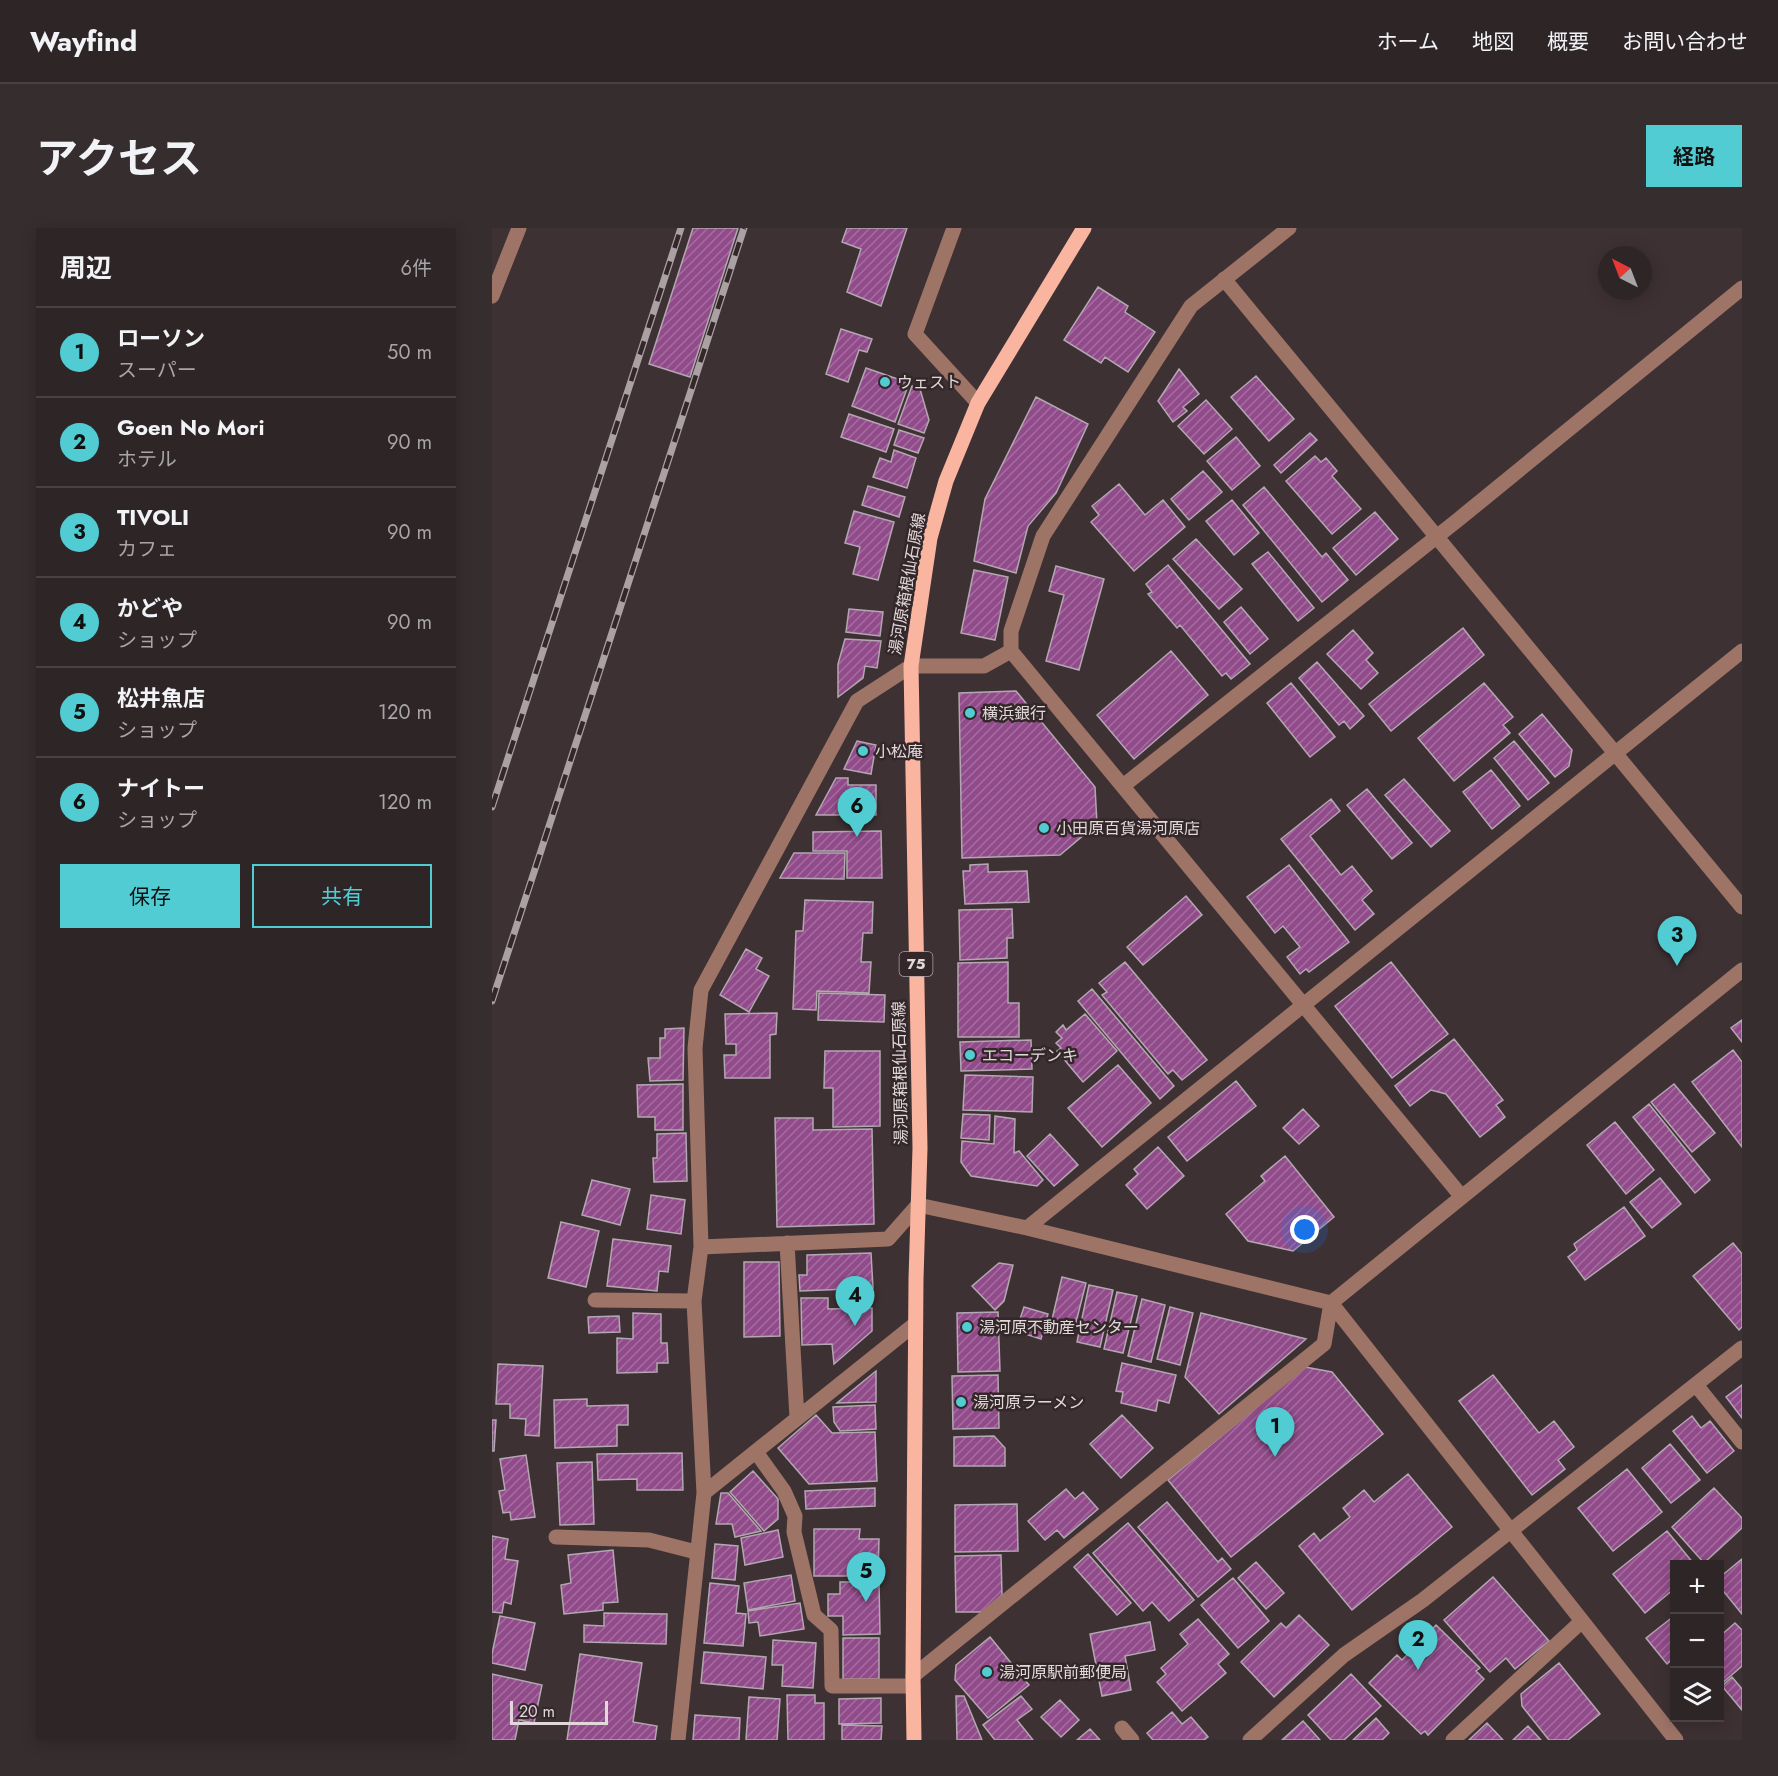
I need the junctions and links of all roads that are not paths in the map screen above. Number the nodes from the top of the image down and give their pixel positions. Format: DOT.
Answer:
graph roads {
  1 [pos="519,228"];
  2 [pos="954,228"];
  3 [pos="1289,228"];
  4 [pos="1078,230"];
  5 [pos="1224,279"];
  6 [pos="1742,288"];
  7 [pos="492,296"];
  8 [pos="978,403"];
  9 [pos="1437,537"];
  10 [pos="1011,651"];
  11 [pos="1742,651"];
  12 [pos="911,666"];
  13 [pos="1615,753"];
  14 [pos="1123,786"];
  15 [pos="1742,907"];
  16 [pos="1742,970"];
  17 [pos="1303,1005"];
  18 [pos="1462,1197"];
  19 [pos="918,1205"];
  20 [pos="1027,1228"];
  21 [pos="787,1243"];
  22 [pos="701,1247"];
  23 [pos="595,1300"];
  24 [pos="694,1301"];
  25 [pos="1331,1303"];
  26 [pos="915,1324"];
  27 [pos="1742,1348"];
  28 [pos="1696,1385"];
  29 [pos="797,1418"];
  30 [pos="1742,1442"];
  31 [pos="756,1452"];
  32 [pos="704,1492"];
  33 [pos="1511,1532"];
  34 [pos="556,1537"];
  35 [pos="696,1552"];
  36 [pos="1582,1621"];
  37 [pos="913,1681"];
  38 [pos="678,1740"];
  39 [pos="914,1740"];
  40 [pos="1250,1740"];
  41 [pos="1453,1740"];
  42 [pos="1676,1740"];
  1 -- 7 [label="street"];
  2 -- 8 [label="street"];
  3 -- 5 [label="street"];
  4 -- 8 [label="main road, 湯河原箱根仙石原線 / 75"];
  5 -- 9 [label="street"];
  5 -- 10 [label="street"];
  6 -- 9 [label="street"];
  8 -- 12 [label="main road, 湯河原箱根仙石原線 / 75"];
  9 -- 13 [label="street"];
  9 -- 14 [label="street"];
  10 -- 12 [label="street"];
  10 -- 14 [label="street"];
  11 -- 13 [label="street"];
  12 -- 19 [label="main road, 湯河原箱根仙石原線 / 75"];
  12 -- 22 [label="street"];
  13 -- 15 [label="street"];
  13 -- 17 [label="street"];
  14 -- 17 [label="street"];
  16 -- 18 [label="street"];
  17 -- 18 [label="street"];
  17 -- 20 [label="street"];
  18 -- 25 [label="street"];
  19 -- 20 [label="street"];
  19 -- 21 [label="street"];
  19 -- 26 [label="main road, 湯河原箱根仙石原線 / 75"];
  20 -- 25 [label="street"];
  21 -- 22 [label="street"];
  21 -- 29 [label="street"];
  22 -- 24 [label="street"];
  23 -- 24 [label="street"];
  24 -- 32 [label="street"];
  25 -- 33 [label="street"];
  25 -- 37 [label="street"];
  26 -- 29 [label="street"];
  26 -- 37 [label="main road, 湯河原箱根仙石原線 / 75"];
  27 -- 28 [label="street"];
  28 -- 30 [label="street"];
  28 -- 33 [label="street"];
  29 -- 31 [label="street"];
  31 -- 32 [label="street"];
  31 -- 37 [label="street"];
  32 -- 35 [label="street"];
  33 -- 36 [label="street"];
  33 -- 40 [label="street"];
  34 -- 35 [label="street"];
  35 -- 38 [label="street"];
  36 -- 41 [label="street"];
  36 -- 42 [label="street"];
  37 -- 39 [label="main road, 湯河原箱根仙石原線 / 75"];
}
